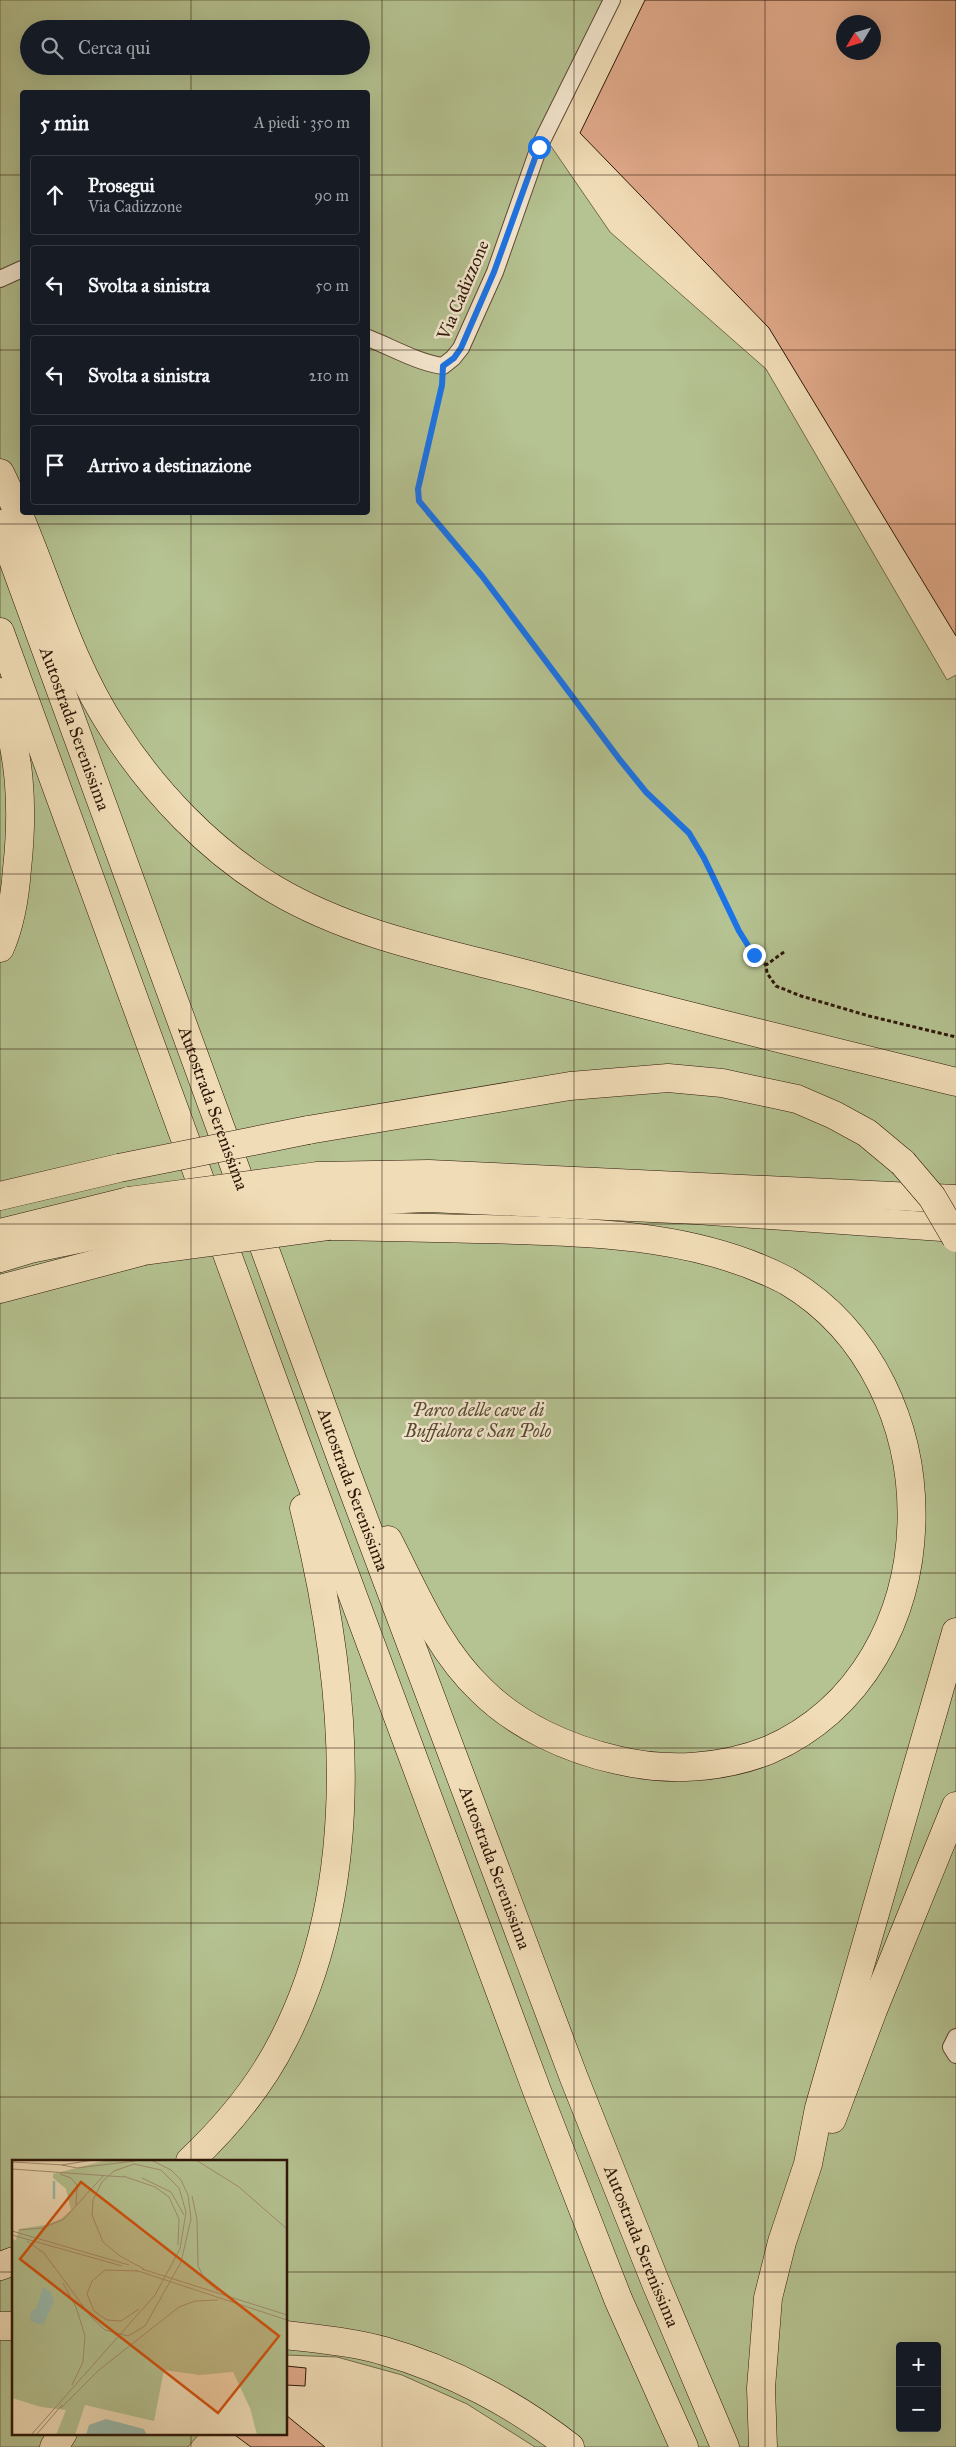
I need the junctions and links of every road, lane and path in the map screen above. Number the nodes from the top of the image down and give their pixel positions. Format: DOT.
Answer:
graph roads {
  1 [pos="612,0"];
  2 [pos="20,270"];
  3 [pos="0,278"];
  4 [pos="370,339"];
  5 [pos="443,366"];
  6 [pos="0,473"];
  7 [pos="20,514"];
  8 [pos="20,515"];
  9 [pos="0,524"];
  10 [pos="0,632"];
  11 [pos="0,692"];
  12 [pos="0,948"];
  13 [pos="784,952"];
  14 [pos="766,966"];
  15 [pos="956,1037"];
  16 [pos="956,1082"];
  17 [pos="0,1196"];
  18 [pos="956,1199"];
  19 [pos="327,1214"];
  20 [pos="956,1228"];
  21 [pos="0,1233"];
  22 [pos="956,1238"];
  23 [pos="141,1239"];
  24 [pos="0,1258"];
  25 [pos="0,1289"];
  26 [pos="295,1440"];
  27 [pos="344,1466"];
  28 [pos="956,1632"];
  29 [pos="956,1806"];
  30 [pos="956,2037"];
  31 [pos="956,2055"];
  32 [pos="191,2160"];
  33 [pos="808,2164"];
  34 [pos="12,2262"];
  35 [pos="0,2266"];
  36 [pos="288,2335"];
  37 [pos="62,2434"];
  38 [pos="54,2447"];
  39 [pos="570,2447"];
  40 [pos="684,2447"];
  41 [pos="725,2447"];
  42 [pos="763,2447"];
  1 -- 5 [label="street, Via Cadizzone"];
  2 -- 3 [label="street"];
  4 -- 5 [label="street, Via Cadizzone"];
  5 -- 14 [label="path"];
  6 -- 7 [label="highway"];
  8 -- 16 [label="highway"];
  9 -- 27 [label="highway, Autostrada Serenissima"];
  10 -- 26 [label="highway, Autostrada Serenissima"];
  11 -- 12 [label="highway"];
  13 -- 14 [label="path"];
  14 -- 15 [label="path"];
  17 -- 22 [label="highway, bridge"];
  18 -- 21 [label="highway, bridge"];
  19 -- 20 [label="highway"];
  19 -- 23 [label="highway, bridge"];
  19 -- 27 [label="highway"];
  23 -- 24 [label="highway"];
  23 -- 25 [label="highway"];
  26 -- 32 [label="highway"];
  26 -- 40 [label="highway, Autostrada Serenissima"];
  27 -- 41 [label="highway, Autostrada Serenissima"];
  28 -- 33 [label="highway"];
  29 -- 33 [label="highway"];
  30 -- 31 [label="street"];
  33 -- 42 [label="highway"];
  34 -- 35 [label="highway"];
  36 -- 39 [label="highway"];
  37 -- 38 [label="highway"];
}
